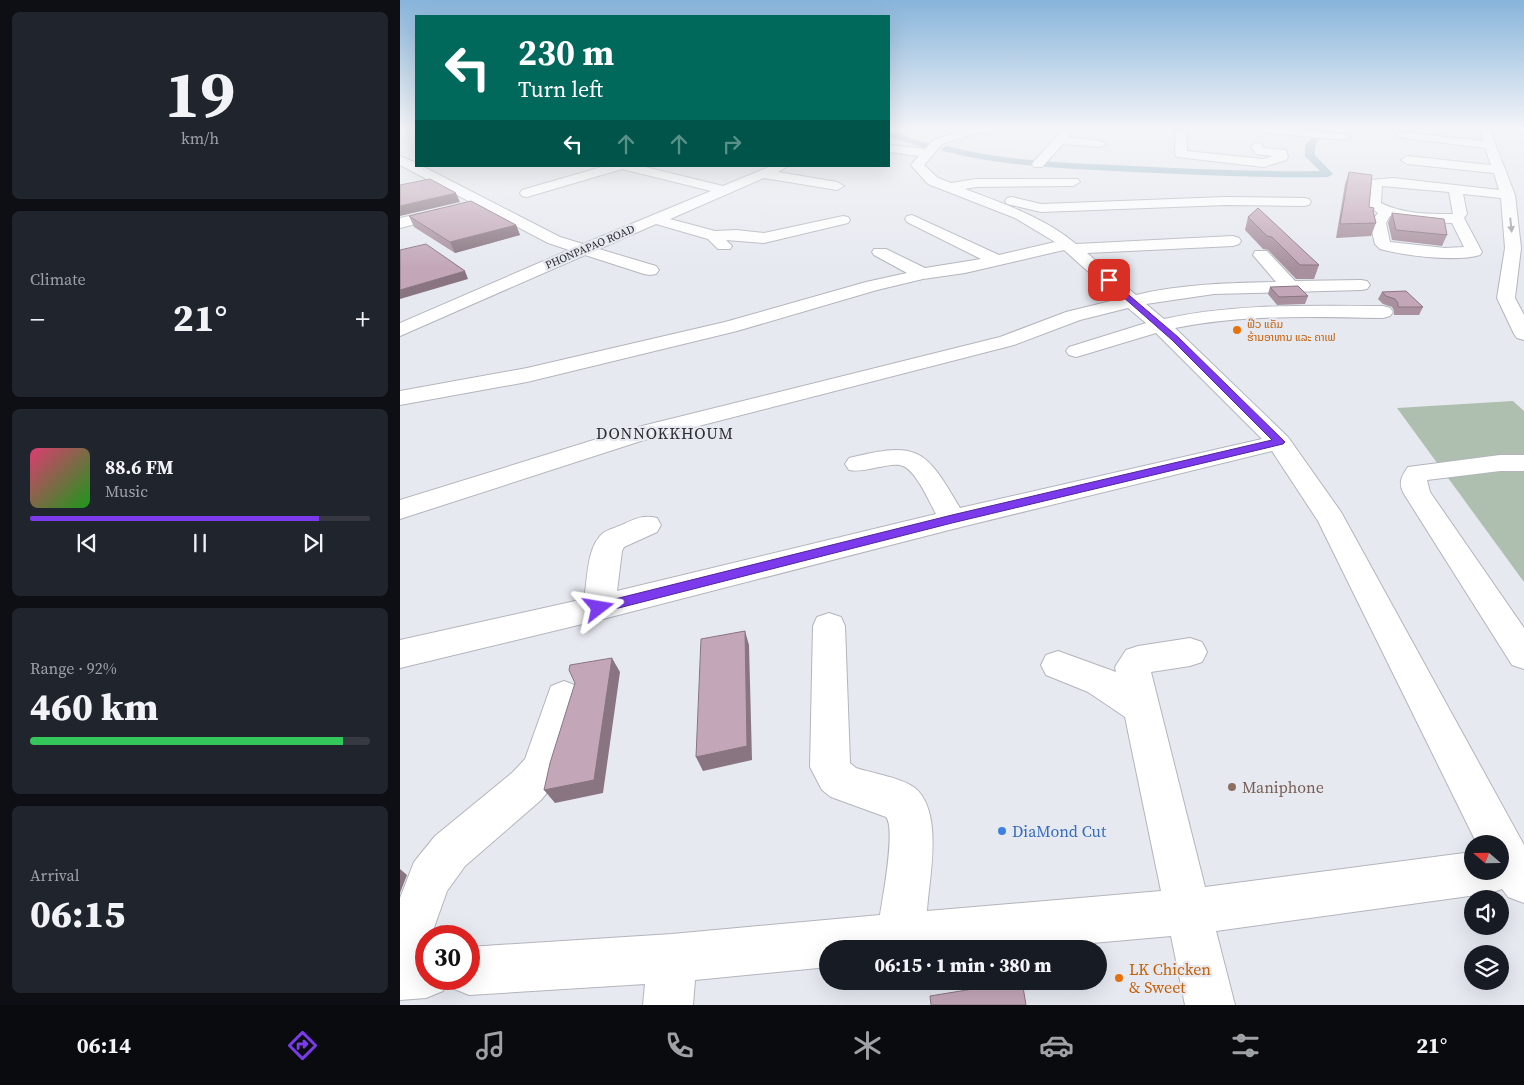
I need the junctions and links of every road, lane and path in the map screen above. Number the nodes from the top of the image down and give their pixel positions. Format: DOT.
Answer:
graph roads {
  1 [pos="429,175"];
  2 [pos="589,175"];
  3 [pos="655,175"];
  4 [pos="761,175"];
  5 [pos="769,175"];
  6 [pos="927,175"];
  7 [pos="1501,175"];
  8 [pos="1073,182"];
  9 [pos="837,186"];
  10 [pos="951,188"];
  11 [pos="1455,189"];
  12 [pos="527,193"];
  13 [pos="675,193"];
  14 [pos="717,193"];
  15 [pos="1508,195"];
  16 [pos="983,201"];
  17 [pos="1304,202"];
  18 [pos="484,203"];
  19 [pos="1386,211"];
  20 [pos="653,212"];
  21 [pos="531,213"];
  22 [pos="1457,218"];
  23 [pos="912,219"];
  24 [pos="844,220"];
  25 [pos="400,224"];
  26 [pos="1233,241"];
  27 [pos="1070,247"];
  28 [pos="588,248"];
  29 [pos="880,252"];
  30 [pos="1261,255"];
  31 [pos="996,260"];
  32 [pos="650,270"];
  33 [pos="923,274"];
  34 [pos="1361,285"];
  35 [pos="1290,287"];
  36 [pos="1133,301"];
  37 [pos="1384,312"];
  38 [pos="1159,326"];
  39 [pos="400,330"];
  40 [pos="1524,334"];
  41 [pos="1076,351"];
  42 [pos="400,398"];
  43 [pos="1279,442"];
  44 [pos="1524,463"];
  45 [pos="858,464"];
  46 [pos="400,510"];
  47 [pos="952,519"];
  48 [pos="647,525"];
  49 [pos="599,608"];
  50 [pos="829,626"];
  51 [pos="1190,652"];
  52 [pos="400,654"];
  53 [pos="1524,655"];
  54 [pos="1058,665"];
  55 [pos="564,697"];
  56 [pos="1140,707"];
  57 [pos="1492,835"];
  58 [pos="1464,870"];
  59 [pos="1188,912"];
  60 [pos="901,936"];
  61 [pos="400,957"];
  62 [pos="672,958"];
  63 [pos="480,970"];
  64 [pos="415,975"];
  65 [pos="400,976"];
  66 [pos="668,1005"];
  67 [pos="1210,1005"];
  1 -- 18 [label="street"];
  2 -- 12 [label="street"];
  3 -- 14 [label="street"];
  4 -- 14 [label="street, PHONPAPAO ROAD"];
  5 -- 9 [label="street"];
  6 -- 10 [label="street"];
  7 -- 15 [label="street"];
  8 -- 10 [label="street"];
  10 -- 16 [label="street"];
  11 -- 15 [label="street"];
  11 -- 19 [label="street"];
  11 -- 22 [label="street"];
  13 -- 14 [label="street"];
  14 -- 20 [label="street, PHONPAPAO ROAD"];
  15 -- 40 [label="street, one-way"];
  16 -- 17 [label="street"];
  16 -- 27 [label="street"];
  18 -- 25 [label="street"];
  18 -- 28 [label="street"];
  19 -- 22 [label="street"];
  19 -- 22 [label="street"];
  20 -- 24 [label="street"];
  20 -- 28 [label="street, PHONPAPAO ROAD"];
  21 -- 28 [label="street"];
  23 -- 31 [label="street"];
  26 -- 27 [label="street"];
  27 -- 31 [label="street"];
  27 -- 36 [label="street"];
  28 -- 32 [label="street"];
  28 -- 39 [label="street, PHONPAPAO ROAD"];
  29 -- 33 [label="street"];
  30 -- 35 [label="street"];
  31 -- 33 [label="street"];
  33 -- 42 [label="street"];
  34 -- 35 [label="street"];
  35 -- 36 [label="street"];
  36 -- 38 [label="street"];
  36 -- 46 [label="street"];
  37 -- 38 [label="street"];
  38 -- 41 [label="street"];
  38 -- 43 [label="street"];
  43 -- 47 [label="street"];
  43 -- 57 [label="street"];
  44 -- 53 [label="street"];
  45 -- 47 [label="street"];
  47 -- 49 [label="street"];
  48 -- 49 [label="street"];
  49 -- 52 [label="street"];
  50 -- 60 [label="street"];
  51 -- 56 [label="street"];
  54 -- 56 [label="street"];
  55 -- 61 [label="street"];
  56 -- 59 [label="street"];
  58 -- 59 [label="street"];
  59 -- 60 [label="street"];
  59 -- 67 [label="street"];
  60 -- 62 [label="street"];
  62 -- 63 [label="street"];
  62 -- 66 [label="street"];
  64 -- 65 [label="street"];
}
